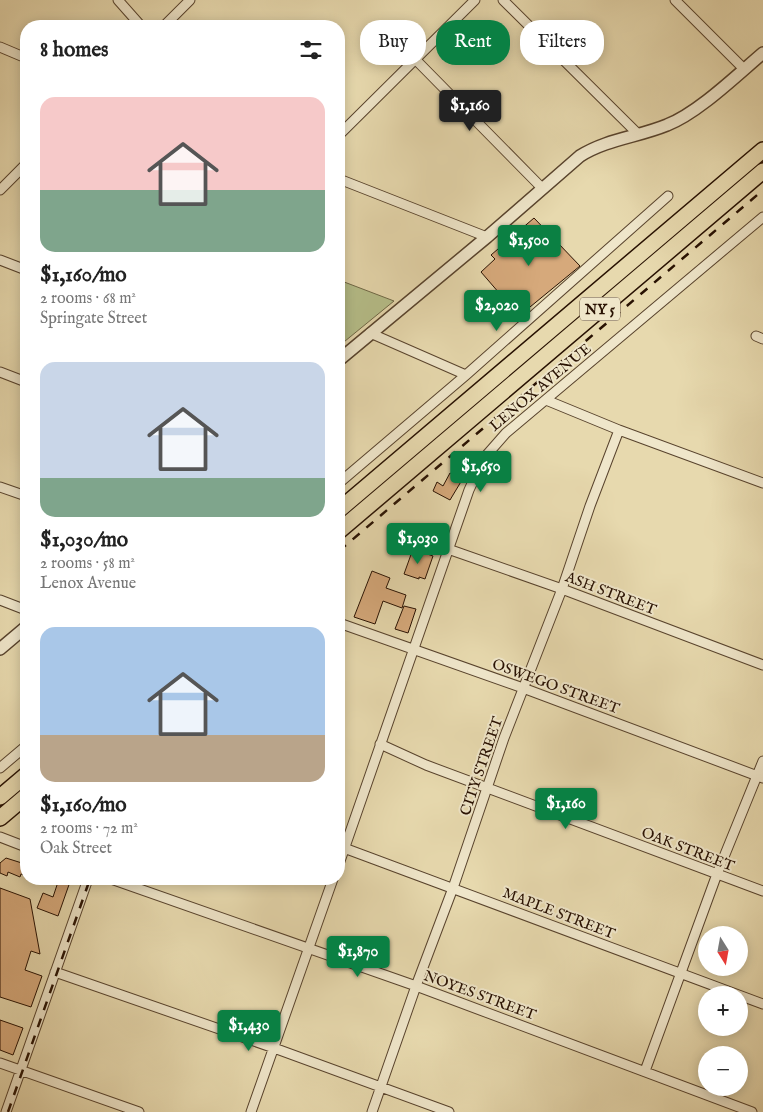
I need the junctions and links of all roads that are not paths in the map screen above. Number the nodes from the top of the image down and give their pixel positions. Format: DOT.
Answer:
graph roads {
  1 [pos="118,0"];
  2 [pos="190,0"];
  3 [pos="475,0"];
  4 [pos="503,0"];
  5 [pos="675,0"];
  6 [pos="136,20"];
  7 [pos="170,20"];
  8 [pos="0,47"];
  9 [pos="426,49"];
  10 [pos="763,53"];
  11 [pos="20,55"];
  12 [pos="410,65"];
  13 [pos="422,65"];
  14 [pos="744,69"];
  15 [pos="345,129"];
  16 [pos="638,134"];
  17 [pos="763,150"];
  18 [pos="20,170"];
  19 [pos="763,171"];
  20 [pos="345,181"];
  21 [pos="542,188"];
  22 [pos="0,190"];
  23 [pos="668,196"];
  24 [pos="763,217"];
  25 [pos="486,237"];
  26 [pos="0,260"];
  27 [pos="20,268"];
  28 [pos="370,333"];
  29 [pos="345,355"];
  30 [pos="0,372"];
  31 [pos="466,375"];
  32 [pos="20,380"];
  33 [pos="546,400"];
  34 [pos="619,430"];
  35 [pos="345,478"];
  36 [pos="763,484"];
  37 [pos="0,487"];
  38 [pos="20,494"];
  39 [pos="345,505"];
  40 [pos="345,526"];
  41 [pos="448,550"];
  42 [pos="562,588"];
  43 [pos="0,600"];
  44 [pos="20,608"];
  45 [pos="345,626"];
  46 [pos="20,631"];
  47 [pos="0,649"];
  48 [pos="413,649"];
  49 [pos="763,665"];
  50 [pos="524,688"];
  51 [pos="380,744"];
  52 [pos="20,751"];
  53 [pos="763,761"];
  54 [pos="0,768"];
  55 [pos="760,777"];
  56 [pos="20,780"];
  57 [pos="487,788"];
  58 [pos="0,797"];
  59 [pos="20,801"];
  60 [pos="0,818"];
  61 [pos="1,841"];
  62 [pos="345,845"];
  63 [pos="20,846"];
  64 [pos="345,848"];
  65 [pos="717,874"];
  66 [pos="86,885"];
  67 [pos="128,885"];
  68 [pos="331,885"];
  69 [pos="453,888"];
  70 [pos="763,891"];
  71 [pos="308,948"];
  72 [pos="55,972"];
  73 [pos="681,974"];
  74 [pos="416,986"];
  75 [pos="763,1004"];
  76 [pos="274,1048"];
  77 [pos="0,1063"];
  78 [pos="21,1070"];
  79 [pos="645,1071"];
  80 [pos="381,1086"];
  81 [pos="6,1112"];
  82 [pos="139,1112"];
  83 [pos="251,1112"];
  84 [pos="372,1112"];
  85 [pos="449,1112"];
  86 [pos="752,1112"];
  1 -- 6 [label="street"];
  2 -- 7 [label="street"];
  3 -- 9 [label="street"];
  4 -- 16 [label="street"];
  5 -- 14 [label="street"];
  8 -- 11 [label="street"];
  10 -- 14 [label="street"];
  12 -- 15 [label="street"];
  13 -- 21 [label="street"];
  14 -- 16 [label="street"];
  16 -- 21 [label="street"];
  17 -- 39 [label="highway, NY 5"];
  18 -- 22 [label="street"];
  19 -- 40 [label="highway, NY 5"];
  20 -- 25 [label="street"];
  21 -- 25 [label="street"];
  23 -- 31 [label="street"];
  24 -- 33 [label="street, LENOX AVENUE"];
  25 -- 28 [label="street"];
  26 -- 27 [label="street"];
  28 -- 29 [label="street"];
  28 -- 31 [label="street"];
  30 -- 32 [label="street"];
  31 -- 35 [label="street"];
  33 -- 34 [label="street"];
  33 -- 41 [label="street, LENOX AVENUE"];
  34 -- 36 [label="street"];
  34 -- 42 [label="street, CITY STREET"];
  37 -- 38 [label="street"];
  41 -- 42 [label="street, ASH STREET"];
  41 -- 48 [label="street, LENOX AVENUE"];
  42 -- 49 [label="street, ASH STREET"];
  42 -- 50 [label="street, CITY STREET"];
  43 -- 44 [label="street"];
  45 -- 48 [label="street, OSWEGO STREET"];
  46 -- 47 [label="street"];
  48 -- 50 [label="street, OSWEGO STREET"];
  48 -- 51 [label="street, LENOX AVENUE"];
  50 -- 55 [label="street, OSWEGO STREET"];
  50 -- 57 [label="street, CITY STREET"];
  51 -- 57 [label="street, OAK STREET"];
  51 -- 62 [label="street, LENOX AVENUE"];
  52 -- 54 [label="street"];
  53 -- 55 [label="street"];
  55 -- 65 [label="street"];
  56 -- 58 [label="highway"];
  57 -- 65 [label="street, OAK STREET"];
  57 -- 69 [label="street, CITY STREET"];
  59 -- 60 [label="highway"];
  61 -- 63 [label="street"];
  64 -- 69 [label="street, MAPLE STREET"];
  65 -- 70 [label="street, OAK STREET"];
  65 -- 73 [label="street"];
  66 -- 72 [label="street"];
  67 -- 71 [label="street, NOYES STREET"];
  68 -- 71 [label="street"];
  69 -- 73 [label="street, MAPLE STREET"];
  69 -- 74 [label="street, CITY STREET"];
  71 -- 74 [label="street, NOYES STREET"];
  71 -- 76 [label="street"];
  72 -- 76 [label="street"];
  72 -- 78 [label="street"];
  73 -- 75 [label="street, MAPLE STREET"];
  73 -- 79 [label="street"];
  74 -- 79 [label="street, NOYES STREET"];
  74 -- 80 [label="street, CITY STREET"];
  76 -- 80 [label="street"];
  76 -- 83 [label="street"];
  77 -- 78 [label="street"];
  78 -- 81 [label="street"];
  78 -- 82 [label="street"];
  79 -- 86 [label="street, NOYES STREET"];
  80 -- 84 [label="street, CITY STREET"];
  80 -- 85 [label="street"];
}
